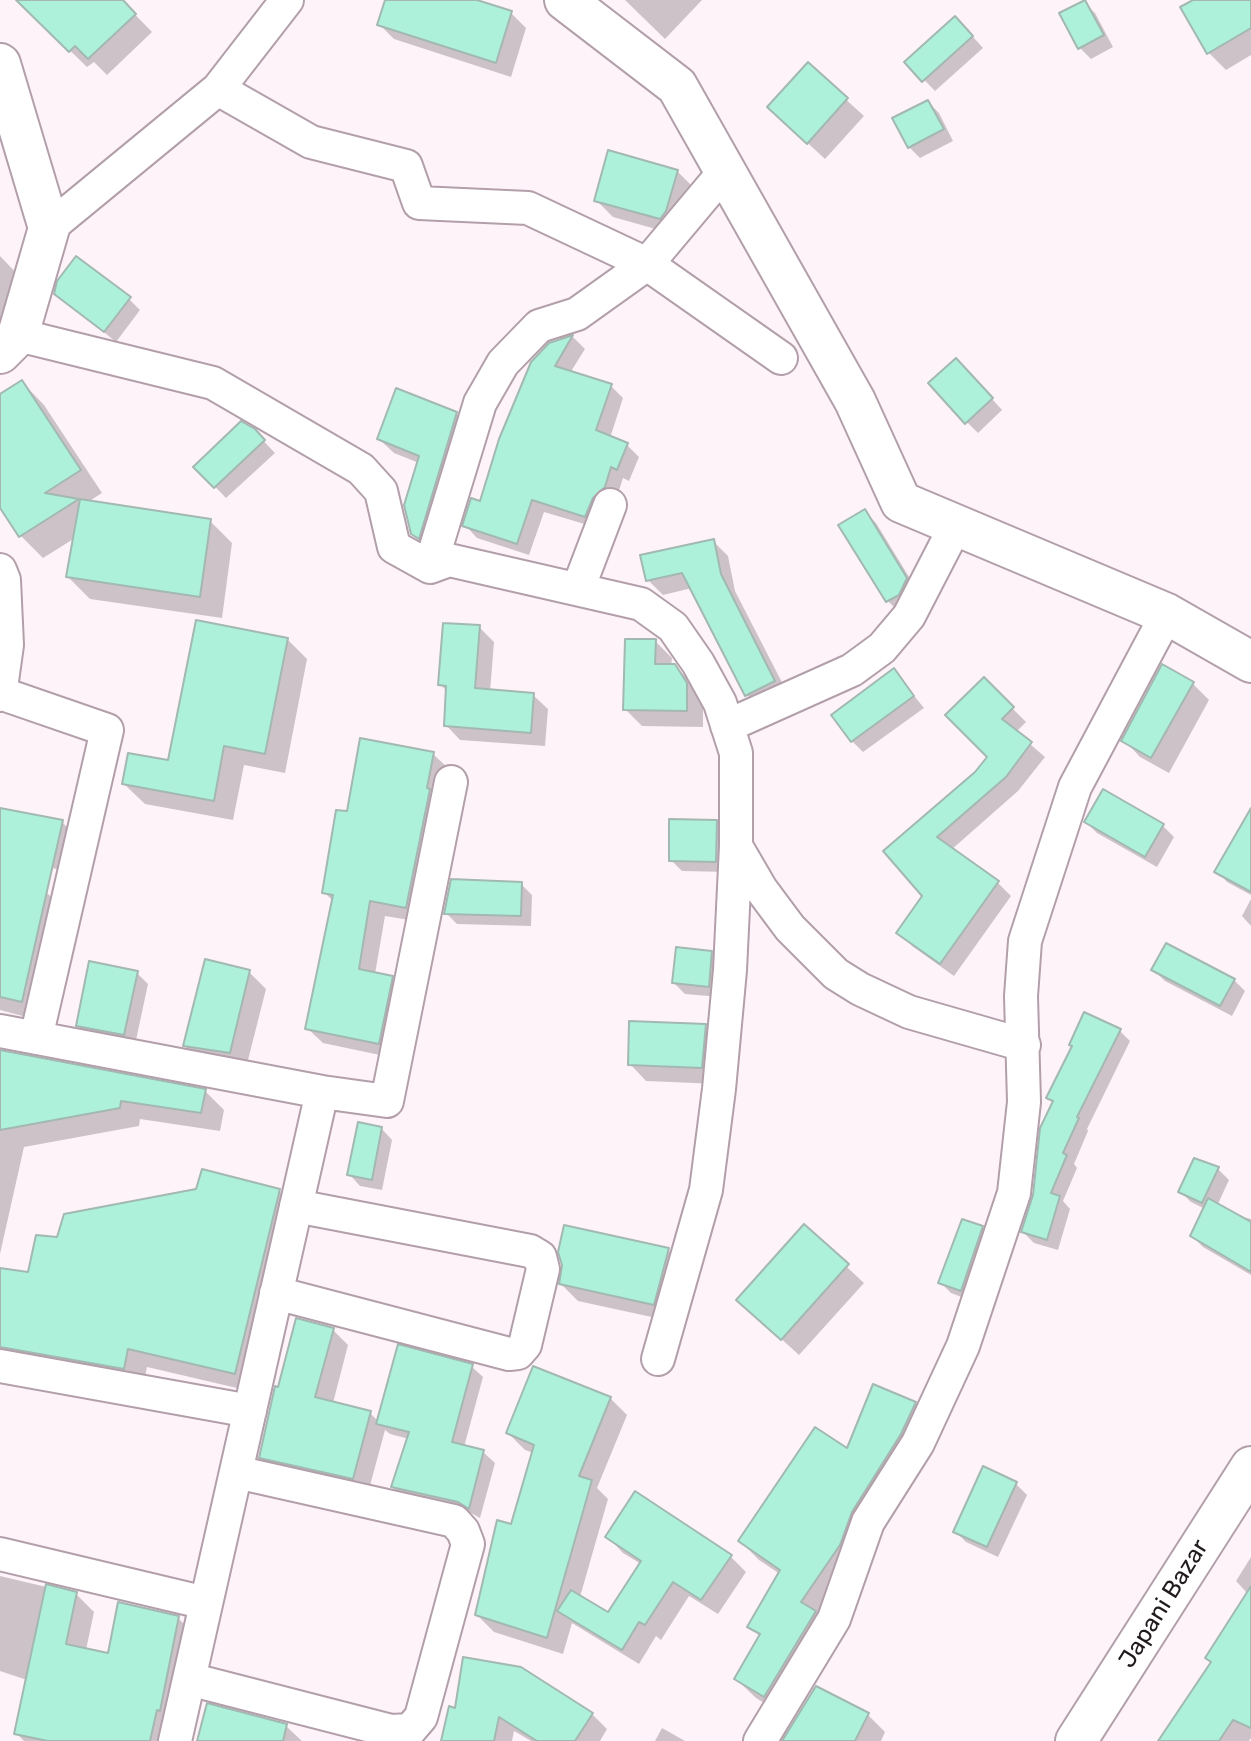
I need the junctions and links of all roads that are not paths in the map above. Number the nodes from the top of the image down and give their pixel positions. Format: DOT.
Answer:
graph roads {
  1 [pos="287,0"];
  2 [pos="574,3"];
  3 [pos="0,64"];
  4 [pos="218,89"];
  5 [pos="725,171"];
  6 [pos="49,228"];
  7 [pos="647,264"];
  8 [pos="9,344"];
  9 [pos="781,358"];
  10 [pos="610,505"];
  11 [pos="956,525"];
  12 [pos="430,567"];
  13 [pos="0,570"];
  14 [pos="578,589"];
  15 [pos="1167,614"];
  16 [pos="1251,662"];
  17 [pos="0,694"];
  18 [pos="727,726"];
  19 [pos="451,782"];
  20 [pos="736,846"];
  21 [pos="0,1031"];
  22 [pos="36,1038"];
  23 [pos="1024,1045"];
  24 [pos="322,1092"];
  25 [pos="296,1206"];
  26 [pos="276,1293"];
  27 [pos="658,1359"];
  28 [pos="0,1366"];
  29 [pos="250,1411"];
  30 [pos="1251,1467"];
  31 [pos="236,1472"];
  32 [pos="0,1554"];
  33 [pos="206,1603"];
  34 [pos="189,1679"];
  35 [pos="175,1741"];
  36 [pos="760,1741"];
  37 [pos="1076,1741"];
  1 -- 4 [label="street"];
  2 -- 5 [label="street"];
  3 -- 6 [label="street"];
  4 -- 6 [label="street"];
  4 -- 7 [label="street"];
  5 -- 7 [label="street"];
  5 -- 11 [label="street"];
  6 -- 8 [label="street"];
  7 -- 9 [label="street"];
  7 -- 12 [label="street"];
  8 -- 12 [label="street"];
  10 -- 14 [label="street"];
  11 -- 15 [label="street"];
  11 -- 18 [label="street"];
  12 -- 14 [label="street"];
  13 -- 17 [label="street"];
  14 -- 18 [label="street"];
  15 -- 16 [label="street"];
  15 -- 23 [label="street"];
  17 -- 22 [label="street"];
  18 -- 20 [label="street"];
  19 -- 24 [label="street"];
  20 -- 23 [label="street"];
  20 -- 27 [label="street"];
  21 -- 22 [label="street"];
  22 -- 24 [label="street"];
  23 -- 36 [label="street"];
  24 -- 25 [label="street"];
  25 -- 26 [label="street"];
  25 -- 26 [label="street"];
  26 -- 29 [label="street"];
  28 -- 29 [label="street"];
  29 -- 31 [label="street"];
  30 -- 37 [label="street, Japani Bazar"];
  31 -- 33 [label="street"];
  31 -- 34 [label="street"];
  32 -- 33 [label="street"];
  33 -- 34 [label="street"];
  34 -- 35 [label="street"];
}
